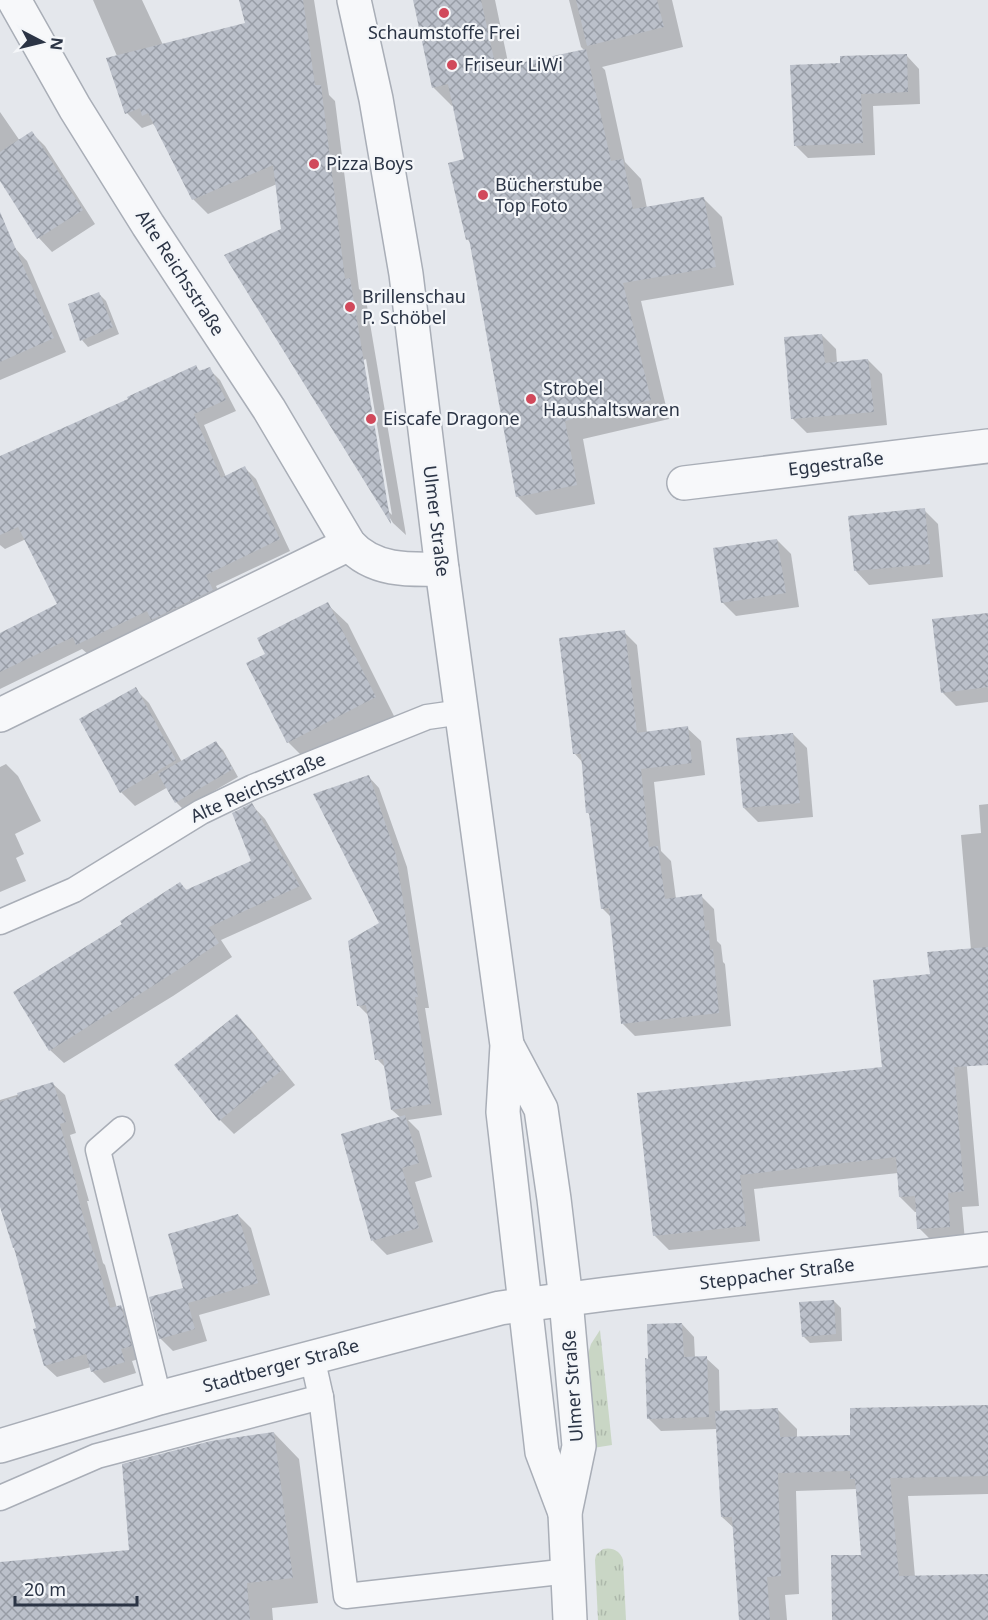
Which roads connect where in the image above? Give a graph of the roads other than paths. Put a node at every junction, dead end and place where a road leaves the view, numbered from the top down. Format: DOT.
graph roads {
  1 [pos="14,0"];
  2 [pos="354,0"];
  3 [pos="988,446"];
  4 [pos="684,483"];
  5 [pos="349,544"];
  6 [pos="442,569"];
  7 [pos="462,712"];
  8 [pos="0,716"];
  9 [pos="0,922"];
  10 [pos="507,1045"];
  11 [pos="122,1129"];
  12 [pos="988,1249"];
  13 [pos="566,1300"];
  14 [pos="525,1305"];
  15 [pos="312,1358"];
  16 [pos="321,1397"];
  17 [pos="159,1398"];
  18 [pos="0,1446"];
  19 [pos="0,1498"];
  20 [pos="565,1513"];
  21 [pos="569,1571"];
  22 [pos="570,1620"];
  1 -- 5 [label="street, Alte Reichsstraße"];
  2 -- 6 [label="street, Ulmer Straße"];
  3 -- 4 [label="street, Eggestraße"];
  5 -- 6 [label="street, Alte Reichsstraße"];
  5 -- 8 [label="street"];
  6 -- 7 [label="street, Ulmer Straße"];
  7 -- 9 [label="lane, Alte Reichsstraße"];
  7 -- 10 [label="street, Ulmer Straße"];
  10 -- 13 [label="street, Ulmer Straße"];
  10 -- 14 [label="street, Ulmer Straße"];
  11 -- 17 [label="lane"];
  12 -- 13 [label="street, Steppacher Straße"];
  13 -- 14 [label="street, Stadtberger Straße"];
  13 -- 20 [label="street, Ulmer Straße"];
  14 -- 15 [label="street, Stadtberger Straße"];
  14 -- 20 [label="street, Ulmer Straße"];
  15 -- 16 [label="lane"];
  15 -- 17 [label="street, Stadtberger Straße"];
  16 -- 19 [label="lane"];
  16 -- 21 [label="lane"];
  17 -- 18 [label="street, Stadtberger Straße"];
  20 -- 21 [label="street"];
  21 -- 22 [label="street"];
}
